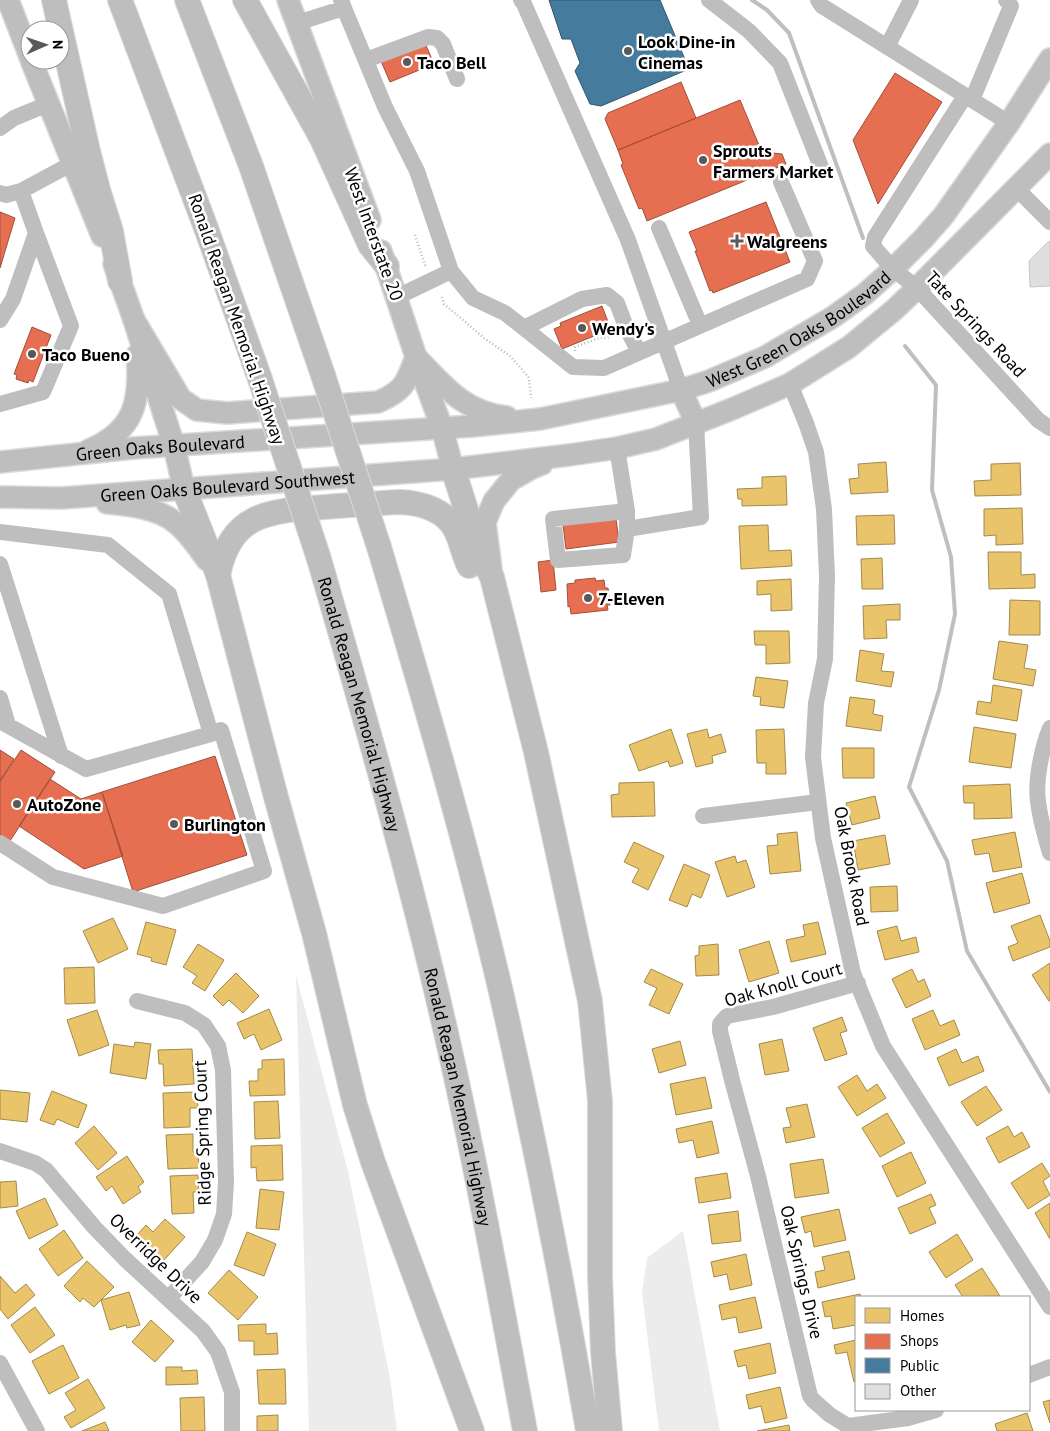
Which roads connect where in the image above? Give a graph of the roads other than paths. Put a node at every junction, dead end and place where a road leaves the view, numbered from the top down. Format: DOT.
graph roads {
  1 [pos="8,0"];
  2 [pos="54,0"];
  3 [pos="120,0"];
  4 [pos="187,0"];
  5 [pos="244,0"];
  6 [pos="288,0"];
  7 [pos="522,0"];
  8 [pos="709,0"];
  9 [pos="911,0"];
  10 [pos="1006,0"];
  11 [pos="820,3"];
  12 [pos="343,4"];
  13 [pos="296,23"];
  14 [pos="20,31"];
  15 [pos="887,47"];
  16 [pos="1050,59"];
  17 [pos="366,60"];
  18 [pos="35,70"];
  19 [pos="458,79"];
  20 [pos="968,98"];
  21 [pos="48,104"];
  22 [pos="1009,123"];
  23 [pos="0,128"];
  24 [pos="1050,154"];
  25 [pos="73,163"];
  26 [pos="821,167"];
  27 [pos="781,182"];
  28 [pos="1016,188"];
  29 [pos="22,191"];
  30 [pos="0,193"];
  31 [pos="1050,222"];
  32 [pos="659,228"];
  33 [pos="36,233"];
  34 [pos="387,266"];
  35 [pos="893,269"];
  36 [pos="451,271"];
  37 [pos="120,281"];
  38 [pos="918,288"];
  39 [pos="397,297"];
  40 [pos="0,320"];
  41 [pos="134,320"];
  42 [pos="700,326"];
  43 [pos="524,328"];
  44 [pos="665,340"];
  45 [pos="639,352"];
  46 [pos="416,357"];
  47 [pos="790,384"];
  48 [pos="681,390"];
  49 [pos="0,404"];
  50 [pos="540,419"];
  51 [pos="696,423"];
  52 [pos="442,428"];
  53 [pos="1050,429"];
  54 [pos="174,446"];
  55 [pos="617,448"];
  56 [pos="569,455"];
  57 [pos="62,456"];
  58 [pos="33,459"];
  59 [pos="0,462"];
  60 [pos="454,469"];
  61 [pos="0,472"];
  62 [pos="184,489"];
  63 [pos="0,497"];
  64 [pos="62,498"];
  65 [pos="627,511"];
  66 [pos="627,529"];
  67 [pos="0,532"];
  68 [pos="0,564"];
  69 [pos="218,575"];
  70 [pos="492,577"];
  71 [pos="0,698"];
  72 [pos="4,723"];
  73 [pos="1050,728"];
  74 [pos="211,734"];
  75 [pos="536,752"];
  76 [pos="62,756"];
  77 [pos="1045,773"];
  78 [pos="818,802"];
  79 [pos="703,816"];
  80 [pos="0,843"];
  81 [pos="1050,854"];
  82 [pos="858,983"];
  83 [pos="137,1001"];
  84 [pos="720,1024"];
  85 [pos="0,1151"];
  86 [pos="169,1298"];
  87 [pos="1050,1307"];
  88 [pos="0,1363"];
  89 [pos="1050,1366"];
  90 [pos="1030,1375"];
  91 [pos="932,1411"];
  92 [pos="844,1428"];
  93 [pos="37,1431"];
  94 [pos="232,1431"];
  95 [pos="472,1431"];
  96 [pos="525,1431"];
  97 [pos="588,1431"];
  98 [pos="610,1431"];
  1 -- 14 [label="main road"];
  2 -- 37 [label="highway"];
  3 -- 96 [label="highway, Ronald Reagan Memorial Highway, bridge"];
  4 -- 97 [label="highway, bridge"];
  5 -- 34 [label="highway"];
  6 -- 13 [label="main road, West Interstate 20"];
  7 -- 44 [label="street"];
  8 -- 26 [label="street"];
  9 -- 15 [label="street"];
  10 -- 20 [label="street, Tate Springs Road"];
  11 -- 15 [label="street"];
  12 -- 13 [label="street"];
  12 -- 17 [label="street"];
  13 -- 34 [label="main road, West Interstate 20"];
  15 -- 20 [label="street"];
  16 -- 22 [label="main road, West Green Oaks Boulevard"];
  17 -- 19 [label="street"];
  17 -- 36 [label="street"];
  18 -- 21 [label="main road"];
  20 -- 22 [label="street"];
  20 -- 35 [label="street, Tate Springs Road"];
  21 -- 23 [label="street"];
  21 -- 25 [label="main road"];
  22 -- 35 [label="main road, West Green Oaks Boulevard"];
  24 -- 28 [label="main road, West Green Oaks Boulevard"];
  25 -- 29 [label="street"];
  25 -- 37 [label="main road"];
  27 -- 42 [label="street"];
  28 -- 31 [label="street"];
  28 -- 38 [label="main road, West Green Oaks Boulevard"];
  29 -- 30 [label="street"];
  29 -- 33 [label="street"];
  32 -- 42 [label="street"];
  33 -- 40 [label="street"];
  33 -- 49 [label="street"];
  34 -- 39 [label="main road, West Interstate 20"];
  35 -- 38 [label="street, Tate Springs Road"];
  35 -- 48 [label="main road, West Green Oaks Boulevard"];
  36 -- 39 [label="street"];
  36 -- 43 [label="street"];
  37 -- 41 [label="main road"];
  38 -- 47 [label="main road, West Green Oaks Boulevard"];
  38 -- 53 [label="street, Tate Springs Road"];
  39 -- 46 [label="main road, West Interstate 20"];
  41 -- 46 [label="main road"];
  41 -- 54 [label="main road"];
  41 -- 57 [label="main road"];
  42 -- 44 [label="street"];
  43 -- 45 [label="street"];
  43 -- 45 [label="street"];
  44 -- 45 [label="street"];
  44 -- 48 [label="street"];
  46 -- 50 [label="main road"];
  46 -- 52 [label="main road, West Interstate 20"];
  47 -- 51 [label="main road, West Green Oaks Boulevard"];
  47 -- 78 [label="street, Oak Brook Road"];
  48 -- 50 [label="main road, West Green Oaks Boulevard"];
  48 -- 51 [label="main road"];
  50 -- 52 [label="main road, West Green Oaks Boulevard"];
  51 -- 55 [label="main road, West Green Oaks Boulevard"];
  51 -- 66 [label="street"];
  52 -- 54 [label="main road, Green Oaks Boulevard"];
  52 -- 60 [label="main road, West Interstate 20"];
  54 -- 57 [label="main road, Green Oaks Boulevard"];
  54 -- 62 [label="main road"];
  55 -- 56 [label="main road, West Green Oaks Boulevard"];
  55 -- 65 [label="street"];
  56 -- 60 [label="main road, West Green Oaks Boulevard"];
  56 -- 70 [label="main road"];
  57 -- 58 [label="main road, Green Oaks Boulevard"];
  58 -- 59 [label="main road, Green Oaks Boulevard"];
  58 -- 61 [label="main road"];
  60 -- 62 [label="main road, Green Oaks Boulevard Southwest"];
  60 -- 70 [label="highway"];
  62 -- 64 [label="main road, Green Oaks Boulevard Southwest"];
  62 -- 69 [label="highway"];
  63 -- 64 [label="main road, Green Oaks Boulevard Southwest"];
  64 -- 69 [label="main road"];
  65 -- 66 [label="street"];
  65 -- 66 [label="street"];
  67 -- 74 [label="street"];
  68 -- 76 [label="street"];
  69 -- 75 [label="highway"];
  69 -- 95 [label="highway"];
  70 -- 75 [label="highway"];
  71 -- 72 [label="street"];
  72 -- 76 [label="street"];
  73 -- 77 [label="street"];
  74 -- 76 [label="street"];
  74 -- 80 [label="street"];
  75 -- 98 [label="highway"];
  77 -- 81 [label="street"];
  78 -- 79 [label="street"];
  78 -- 82 [label="street, Oak Brook Road"];
  82 -- 84 [label="street, Oak Knoll Court"];
  82 -- 87 [label="street, Oak Brook Road"];
  83 -- 86 [label="street, Ridge Spring Court"];
  84 -- 92 [label="street, Oak Springs Drive"];
  85 -- 86 [label="street, Overridge Drive"];
  86 -- 94 [label="street, Overridge Drive"];
  88 -- 93 [label="street"];
  89 -- 90 [label="street"];
  91 -- 92 [label="street, Oak Springs Drive"];
}
